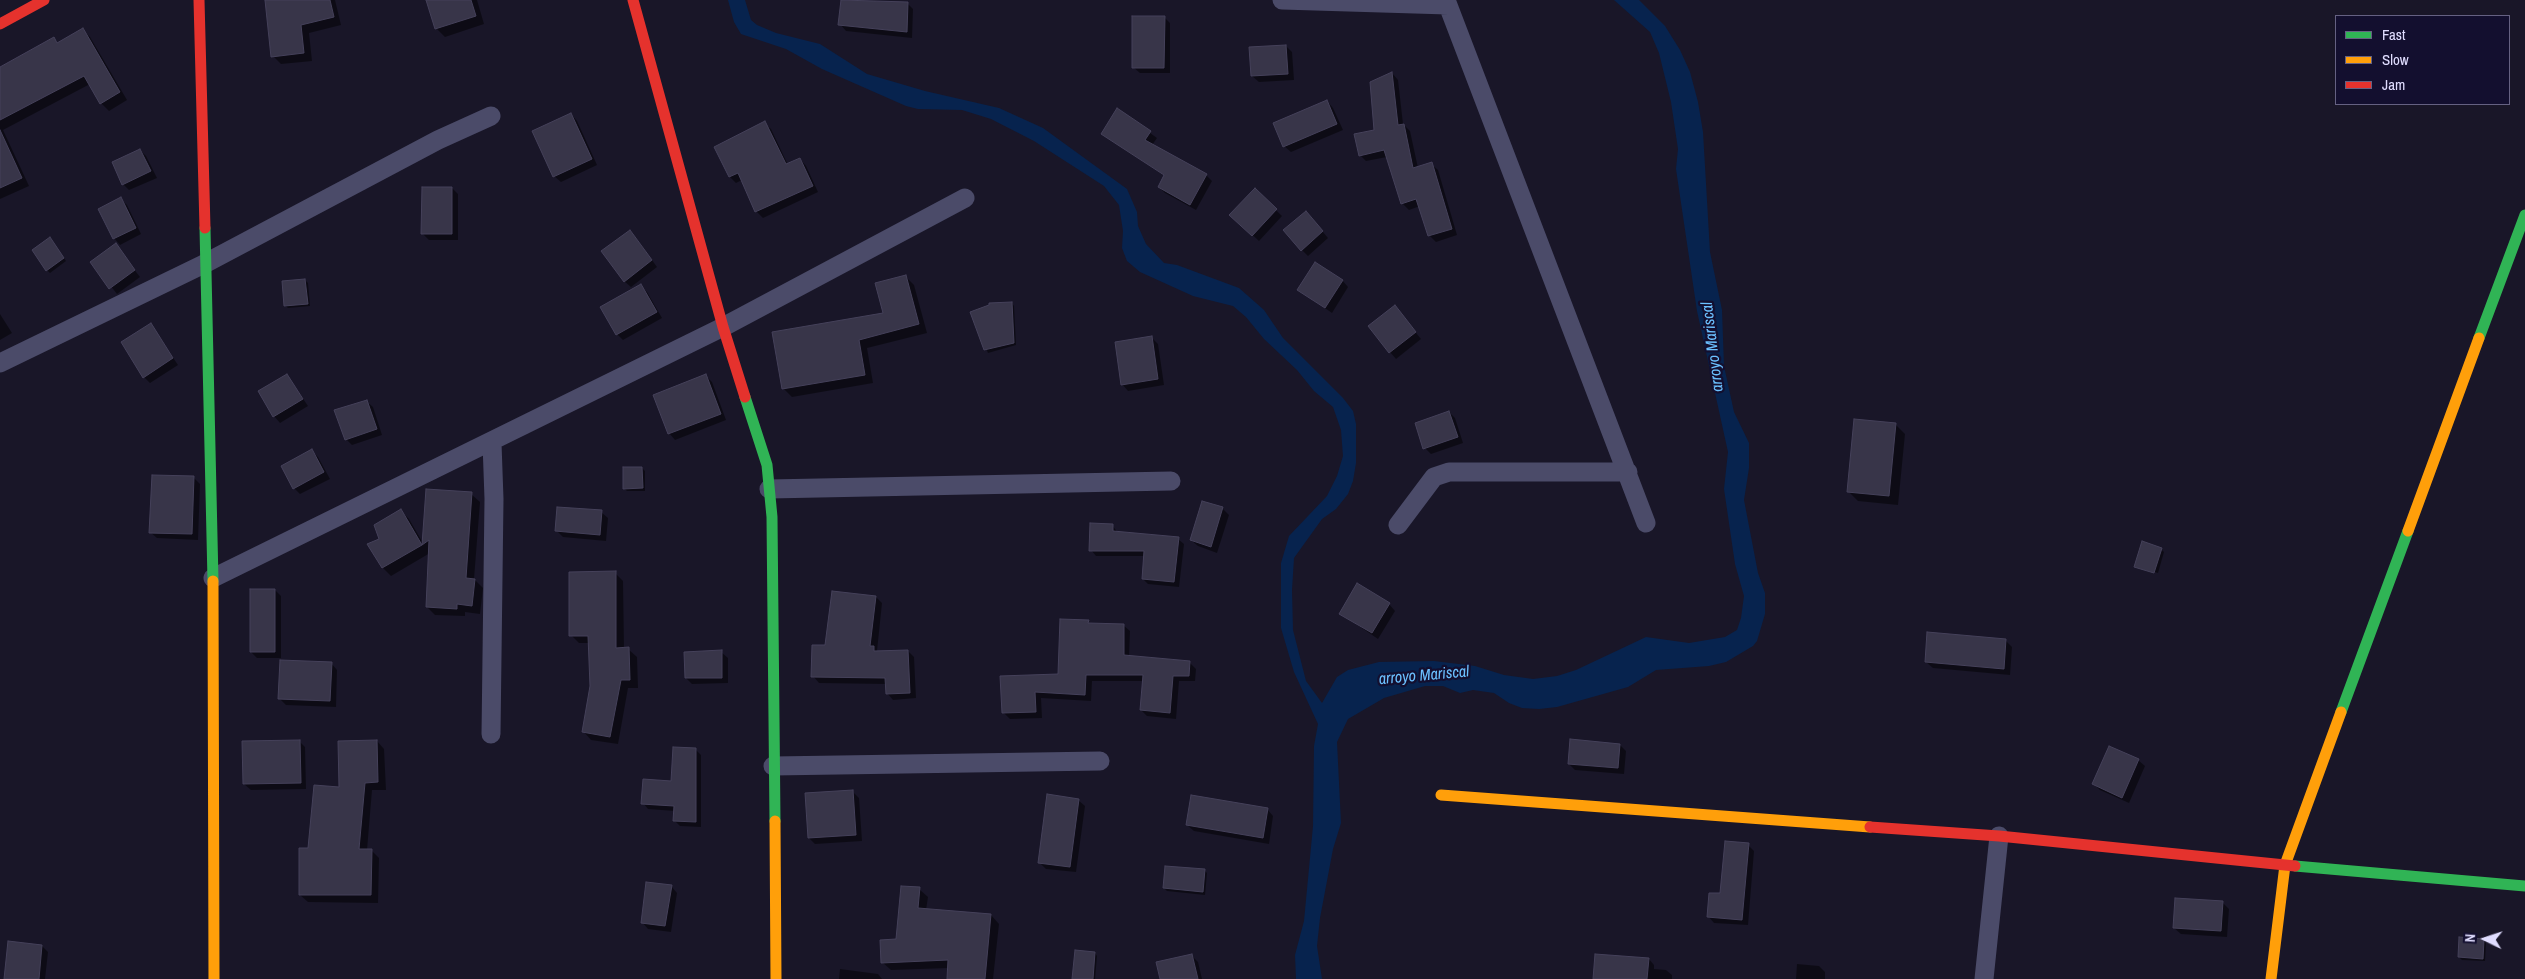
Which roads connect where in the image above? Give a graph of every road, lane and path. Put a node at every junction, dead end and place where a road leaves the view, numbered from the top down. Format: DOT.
graph roads {
  1 [pos="44,0"];
  2 [pos="199,0"];
  3 [pos="633,0"];
  4 [pos="1282,0"];
  5 [pos="1447,3"];
  6 [pos="0,24"];
  7 [pos="491,116"];
  8 [pos="965,198"];
  9 [pos="2525,215"];
  10 [pos="204,264"];
  11 [pos="723,327"];
  12 [pos="0,363"];
  13 [pos="492,443"];
  14 [pos="1628,472"];
  15 [pos="1171,480"];
  16 [pos="769,489"];
  17 [pos="1646,523"];
  18 [pos="1398,525"];
  19 [pos="213,578"];
  20 [pos="492,734"];
  21 [pos="1100,761"];
  22 [pos="773,766"];
  23 [pos="1441,794"];
  24 [pos="1999,836"];
  25 [pos="2285,865"];
  26 [pos="2525,886"];
  27 [pos="214,979"];
  28 [pos="776,979"];
  29 [pos="1984,979"];
  30 [pos="2271,979"];
  1 -- 6 [label="street"];
  2 -- 10 [label="street"];
  3 -- 11 [label="street"];
  4 -- 5 [label="street"];
  5 -- 14 [label="street"];
  7 -- 10 [label="street"];
  8 -- 11 [label="street"];
  9 -- 25 [label="street"];
  10 -- 12 [label="street"];
  10 -- 19 [label="street"];
  11 -- 13 [label="street"];
  11 -- 16 [label="street"];
  13 -- 19 [label="street"];
  13 -- 20 [label="street"];
  14 -- 17 [label="street"];
  14 -- 18 [label="street"];
  15 -- 16 [label="street"];
  16 -- 22 [label="street"];
  19 -- 27 [label="street"];
  21 -- 22 [label="street"];
  22 -- 28 [label="street"];
  23 -- 24 [label="street"];
  24 -- 25 [label="street"];
  24 -- 29 [label="street"];
  25 -- 26 [label="street"];
  25 -- 30 [label="street"];
}
